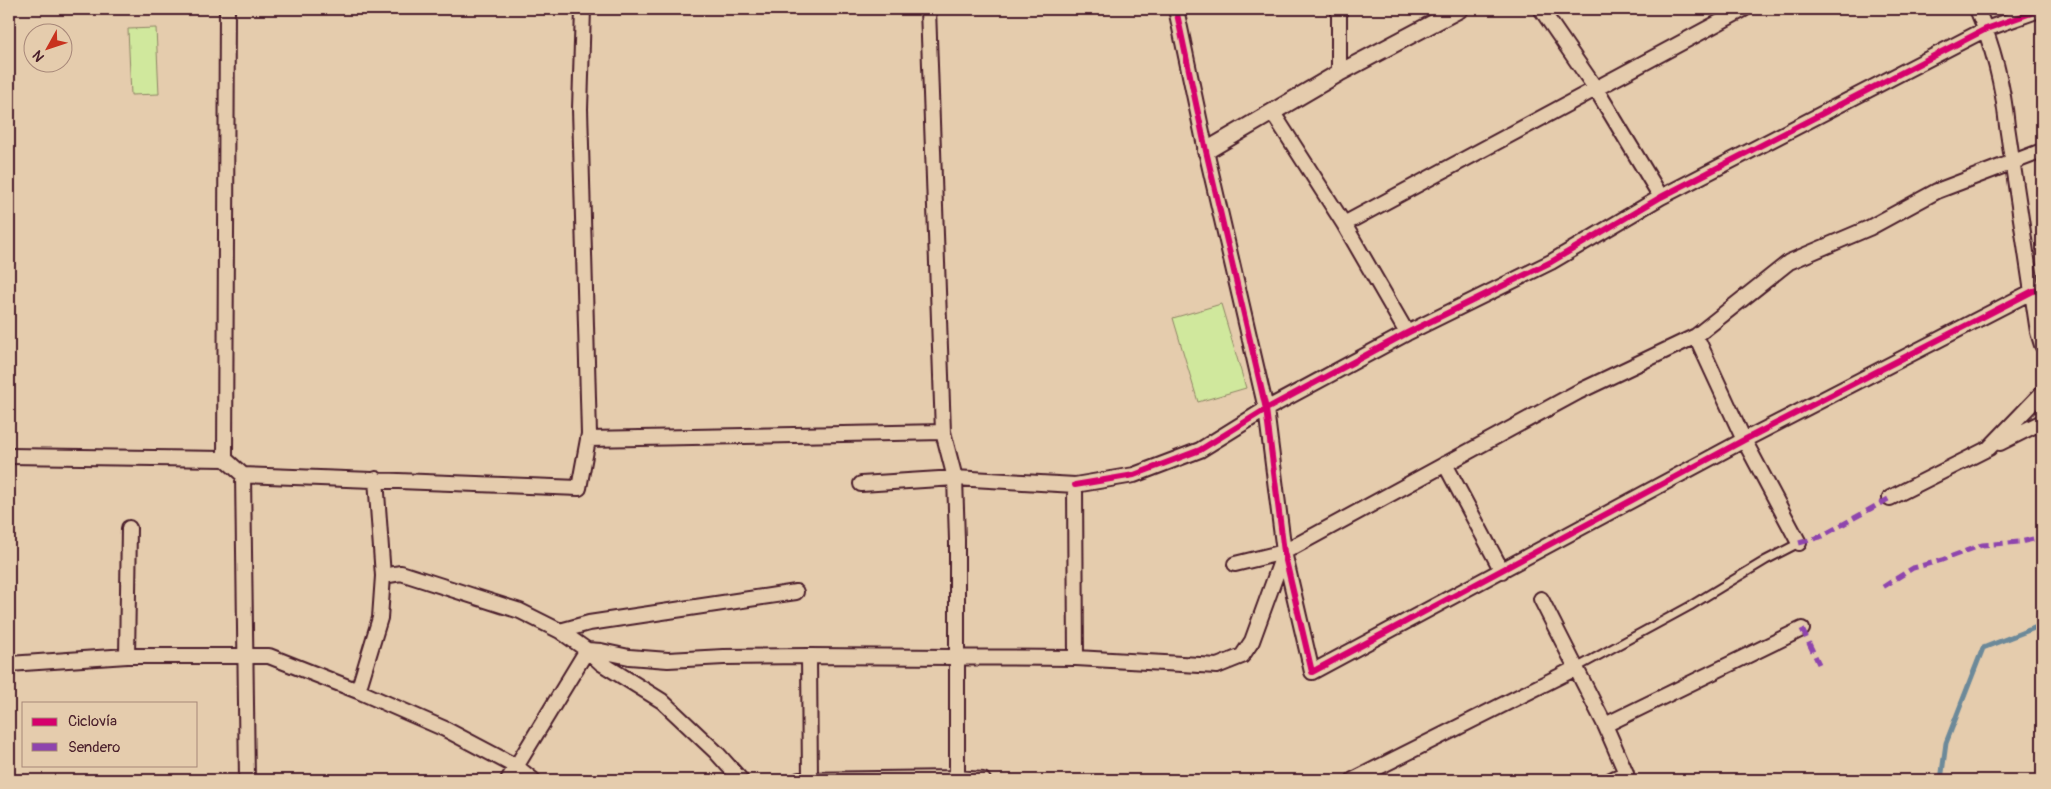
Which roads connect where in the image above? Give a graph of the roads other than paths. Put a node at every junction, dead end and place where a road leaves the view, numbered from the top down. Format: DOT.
graph roads {
  1 [pos="227,9"];
  2 [pos="583,9"];
  3 [pos="928,9"];
  4 [pos="1176,9"];
  5 [pos="1339,9"];
  6 [pos="1460,9"];
  7 [pos="1541,9"];
  8 [pos="1744,9"];
  9 [pos="1977,9"];
  10 [pos="2042,9"];
  11 [pos="1986,29"];
  12 [pos="1339,73"];
  13 [pos="1596,89"];
  14 [pos="1273,113"];
  15 [pos="1206,151"];
  16 [pos="2042,152"];
  17 [pos="2013,162"];
  18 [pos="1661,197"];
  19 [pos="1344,224"];
  20 [pos="2037,290"];
  21 [pos="1407,333"];
  22 [pos="1696,336"];
  23 [pos="2042,345"];
  24 [pos="2042,393"];
  25 [pos="1266,409"];
  26 [pos="2042,422"];
  27 [pos="943,432"];
  28 [pos="588,438"];
  29 [pos="1744,440"];
  30 [pos="1989,448"];
  31 [pos="9,456"];
  32 [pos="225,459"];
  33 [pos="1445,464"];
  34 [pos="243,476"];
  35 [pos="955,478"];
  36 [pos="376,479"];
  37 [pos="861,484"];
  38 [pos="1075,485"];
  39 [pos="1890,498"];
  40 [pos="129,528"];
  41 [pos="1799,543"];
  42 [pos="1284,552"];
  43 [pos="1235,564"];
  44 [pos="1502,571"];
  45 [pos="383,576"];
  46 [pos="796,592"];
  47 [pos="1541,598"];
  48 [pos="1802,629"];
  49 [pos="560,631"];
  50 [pos="587,650"];
  51 [pos="127,656"];
  52 [pos="247,656"];
  53 [pos="809,656"];
  54 [pos="958,658"];
  55 [pos="1076,658"];
  56 [pos="9,664"];
  57 [pos="1576,668"];
  58 [pos="358,691"];
  59 [pos="1605,725"];
  60 [pos="517,767"];
  61 [pos="957,779"];
  62 [pos="247,780"];
  63 [pos="508,780"];
  64 [pos="533,780"];
  65 [pos="741,780"];
  66 [pos="799,780"];
  67 [pos="810,780"];
  68 [pos="982,780"];
  69 [pos="1353,780"];
  70 [pos="1611,780"];
  1 -- 32 [label="street"];
  2 -- 28 [label="street"];
  3 -- 27 [label="street"];
  4 -- 15 [label="street"];
  5 -- 12 [label="street"];
  6 -- 12 [label="street"];
  7 -- 13 [label="street"];
  8 -- 13 [label="street"];
  9 -- 11 [label="street"];
  10 -- 11 [label="street"];
  11 -- 17 [label="street"];
  11 -- 18 [label="street"];
  12 -- 14 [label="street"];
  13 -- 18 [label="street"];
  13 -- 19 [label="street"];
  14 -- 15 [label="street"];
  14 -- 19 [label="street"];
  15 -- 25 [label="street"];
  16 -- 17 [label="street"];
  17 -- 20 [label="street"];
  17 -- 22 [label="street"];
  18 -- 21 [label="street"];
  19 -- 21 [label="street"];
  20 -- 23 [label="street"];
  20 -- 29 [label="street"];
  21 -- 25 [label="street"];
  22 -- 29 [label="street"];
  22 -- 33 [label="street"];
  24 -- 30 [label="street"];
  25 -- 38 [label="street"];
  25 -- 42 [label="street"];
  26 -- 30 [label="street"];
  27 -- 28 [label="street"];
  27 -- 35 [label="street"];
  28 -- 36 [label="street"];
  29 -- 41 [label="street"];
  29 -- 44 [label="street"];
  30 -- 39 [label="street"];
  31 -- 32 [label="street"];
  32 -- 34 [label="street"];
  33 -- 42 [label="street"];
  33 -- 44 [label="street"];
  34 -- 36 [label="street"];
  34 -- 52 [label="street"];
  35 -- 37 [label="street"];
  35 -- 38 [label="street"];
  35 -- 54 [label="street"];
  36 -- 45 [label="street"];
  38 -- 55 [label="street"];
  40 -- 51 [label="street"];
  41 -- 57 [label="lane"];
  42 -- 43 [label="street"];
  42 -- 44 [label="street"];
  42 -- 55 [label="street"];
  45 -- 49 [label="street"];
  45 -- 58 [label="street"];
  46 -- 49 [label="street"];
  47 -- 57 [label="street"];
  48 -- 59 [label="street"];
  49 -- 50 [label="street"];
  50 -- 53 [label="street"];
  50 -- 60 [label="street"];
  50 -- 65 [label="street"];
  51 -- 52 [label="street"];
  51 -- 56 [label="street"];
  52 -- 58 [label="street"];
  52 -- 62 [label="street"];
  53 -- 54 [label="street"];
  53 -- 67 [label="street"];
  54 -- 55 [label="street"];
  54 -- 61 [label="street"];
  57 -- 59 [label="street"];
  57 -- 69 [label="street"];
  58 -- 60 [label="street"];
  59 -- 70 [label="street"];
  60 -- 63 [label="street"];
  60 -- 64 [label="street"];
  61 -- 67 [label="street"];
  61 -- 68 [label="street"];
  66 -- 67 [label="street"];
}
